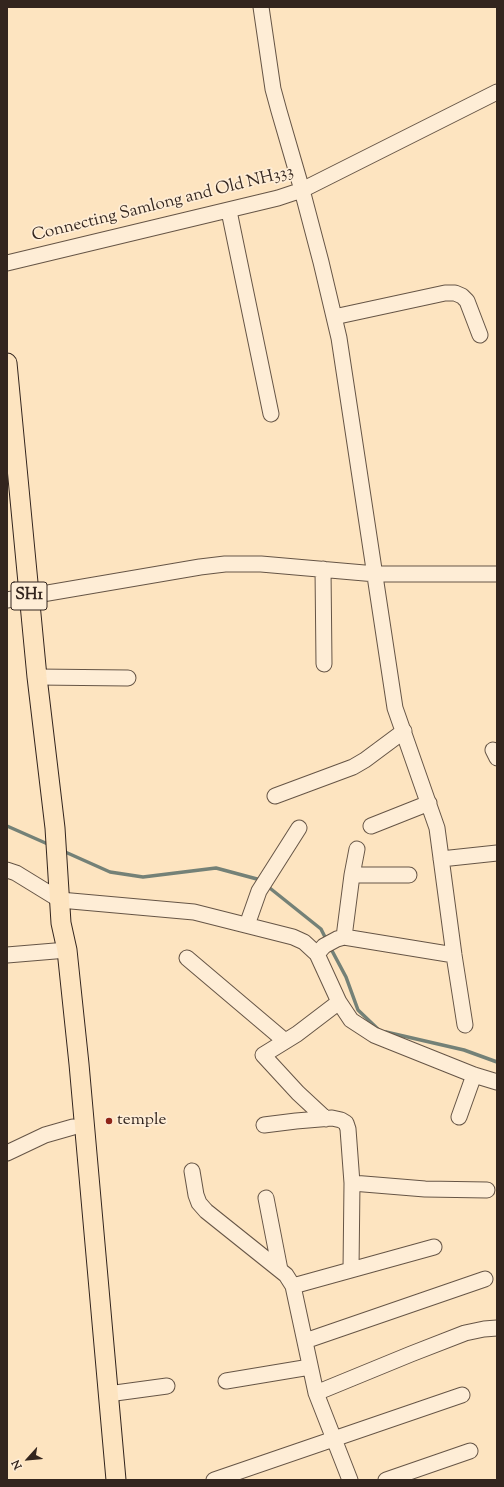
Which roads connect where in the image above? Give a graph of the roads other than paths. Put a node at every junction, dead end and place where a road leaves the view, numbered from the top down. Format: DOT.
graph roads {
  1 [pos="261,7"];
  2 [pos="497,92"];
  3 [pos="302,190"];
  4 [pos="229,211"];
  5 [pos="7,263"];
  6 [pos="334,317"];
  7 [pos="480,335"];
  8 [pos="7,371"];
  9 [pos="271,414"];
  10 [pos="323,569"];
  11 [pos="376,574"];
  12 [pos="497,574"];
  13 [pos="30,596"];
  14 [pos="7,600"];
  15 [pos="324,664"];
  16 [pos="37,678"];
  17 [pos="128,678"];
  18 [pos="404,731"];
  19 [pos="275,796"];
  20 [pos="429,803"];
  21 [pos="371,826"];
  22 [pos="299,828"];
  23 [pos="357,849"];
  24 [pos="497,853"];
  25 [pos="441,859"];
  26 [pos="7,870"];
  27 [pos="352,875"];
  28 [pos="409,875"];
  29 [pos="60,900"];
  30 [pos="247,925"];
  31 [pos="331,944"];
  32 [pos="62,950"];
  33 [pos="7,955"];
  34 [pos="454,955"];
  35 [pos="187,958"];
  36 [pos="339,1002"];
  37 [pos="466,1025"];
  38 [pos="285,1041"];
  39 [pos="474,1075"];
  40 [pos="497,1082"];
  41 [pos="459,1117"];
  42 [pos="326,1119"];
  43 [pos="264,1124"];
  44 [pos="73,1127"];
  45 [pos="7,1153"];
  46 [pos="192,1171"];
  47 [pos="352,1183"];
  48 [pos="487,1190"];
  49 [pos="266,1198"];
  50 [pos="434,1247"];
  51 [pos="280,1270"];
  52 [pos="351,1270"];
  53 [pos="485,1279"];
  54 [pos="293,1286"];
  55 [pos="497,1328"];
  56 [pos="305,1341"];
  57 [pos="310,1367"];
  58 [pos="226,1381"];
  59 [pos="167,1386"];
  60 [pos="316,1393"];
  61 [pos="108,1394"];
  62 [pos="462,1395"];
  63 [pos="334,1439"];
  64 [pos="470,1451"];
  65 [pos="104,1480"];
  66 [pos="116,1480"];
  67 [pos="214,1480"];
  68 [pos="350,1480"];
  69 [pos="386,1480"];
  1 -- 3 [label="street"];
  2 -- 3 [label="street, Connecting Samlong and Old NH333"];
  3 -- 4 [label="street, Connecting Samlong and Old NH333"];
  3 -- 6 [label="street"];
  4 -- 5 [label="street, Connecting Samlong and Old NH333"];
  4 -- 9 [label="street"];
  6 -- 7 [label="street"];
  6 -- 11 [label="street"];
  8 -- 13 [label="main road, SH1"];
  10 -- 11 [label="street"];
  10 -- 13 [label="street"];
  10 -- 15 [label="street"];
  11 -- 12 [label="street"];
  11 -- 18 [label="street"];
  13 -- 14 [label="street"];
  13 -- 16 [label="main road, SH1"];
  16 -- 17 [label="street"];
  16 -- 29 [label="main road, SH1"];
  18 -- 19 [label="street"];
  18 -- 20 [label="street"];
  20 -- 21 [label="street"];
  20 -- 25 [label="street"];
  22 -- 30 [label="street"];
  23 -- 27 [label="street"];
  24 -- 25 [label="street"];
  25 -- 34 [label="street"];
  26 -- 29 [label="street"];
  27 -- 28 [label="street"];
  27 -- 31 [label="street"];
  29 -- 30 [label="street"];
  29 -- 32 [label="main road"];
  30 -- 31 [label="street"];
  31 -- 34 [label="street"];
  31 -- 36 [label="street"];
  32 -- 33 [label="street"];
  32 -- 44 [label="main road"];
  32 -- 61 [label="main road"];
  34 -- 37 [label="street"];
  35 -- 38 [label="street"];
  36 -- 38 [label="street"];
  36 -- 39 [label="street"];
  38 -- 42 [label="street"];
  39 -- 40 [label="street"];
  39 -- 41 [label="street"];
  42 -- 43 [label="street"];
  42 -- 47 [label="street"];
  44 -- 45 [label="street"];
  44 -- 65 [label="main road"];
  46 -- 51 [label="street"];
  47 -- 48 [label="street"];
  47 -- 52 [label="street"];
  49 -- 51 [label="street"];
  50 -- 52 [label="street"];
  51 -- 54 [label="street"];
  52 -- 54 [label="street"];
  53 -- 56 [label="street"];
  54 -- 56 [label="street"];
  55 -- 60 [label="street"];
  56 -- 57 [label="street"];
  57 -- 58 [label="street"];
  57 -- 60 [label="street"];
  59 -- 61 [label="street"];
  60 -- 63 [label="street"];
  61 -- 66 [label="main road"];
  62 -- 63 [label="street"];
  63 -- 67 [label="street"];
  63 -- 68 [label="street"];
  64 -- 69 [label="street"];
}
